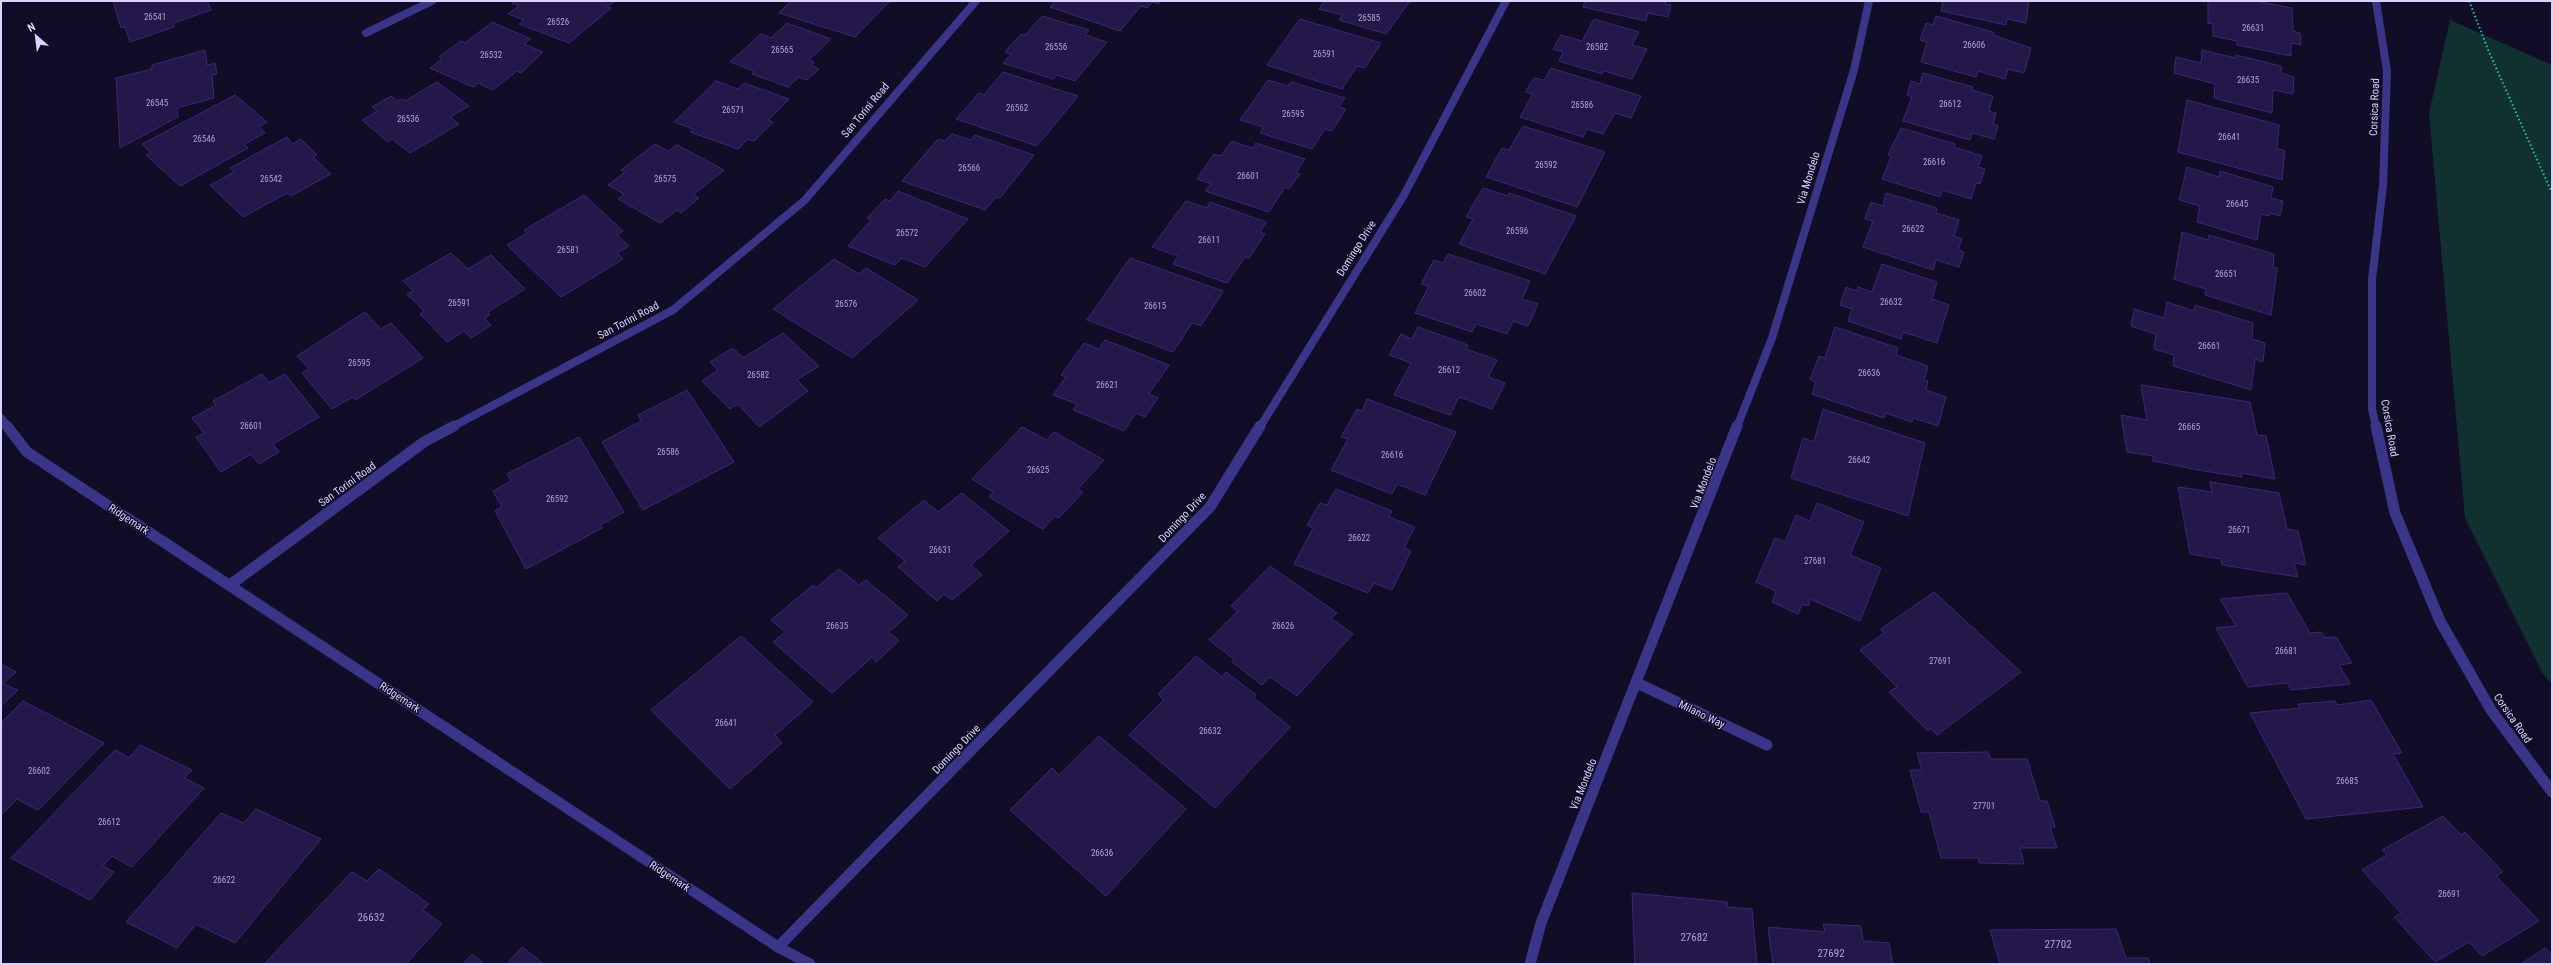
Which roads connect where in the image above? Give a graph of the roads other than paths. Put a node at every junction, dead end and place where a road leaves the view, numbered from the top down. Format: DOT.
graph roads {
  1 [pos="432,1"];
  2 [pos="976,1"];
  3 [pos="1506,1"];
  4 [pos="1869,1"];
  5 [pos="2376,1"];
  6 [pos="366,33"];
  7 [pos="1,418"];
  8 [pos="230,585"];
  9 [pos="1637,683"];
  10 [pos="1767,745"];
  11 [pos="2552,792"];
  12 [pos="778,947"];
  13 [pos="810,964"];
  14 [pos="1530,964"];
  1 -- 6 [label="street"];
  2 -- 8 [label="street, San Torini Road"];
  3 -- 12 [label="street, Domingo Drive"];
  4 -- 9 [label="street, Via Mondelo"];
  5 -- 11 [label="street, Corsica Road"];
  7 -- 8 [label="street, Ridgemark"];
  8 -- 12 [label="street, Ridgemark"];
  9 -- 10 [label="street, Milano Way"];
  9 -- 14 [label="street, Via Mondelo"];
  12 -- 13 [label="street, Ridgemark"];
}
